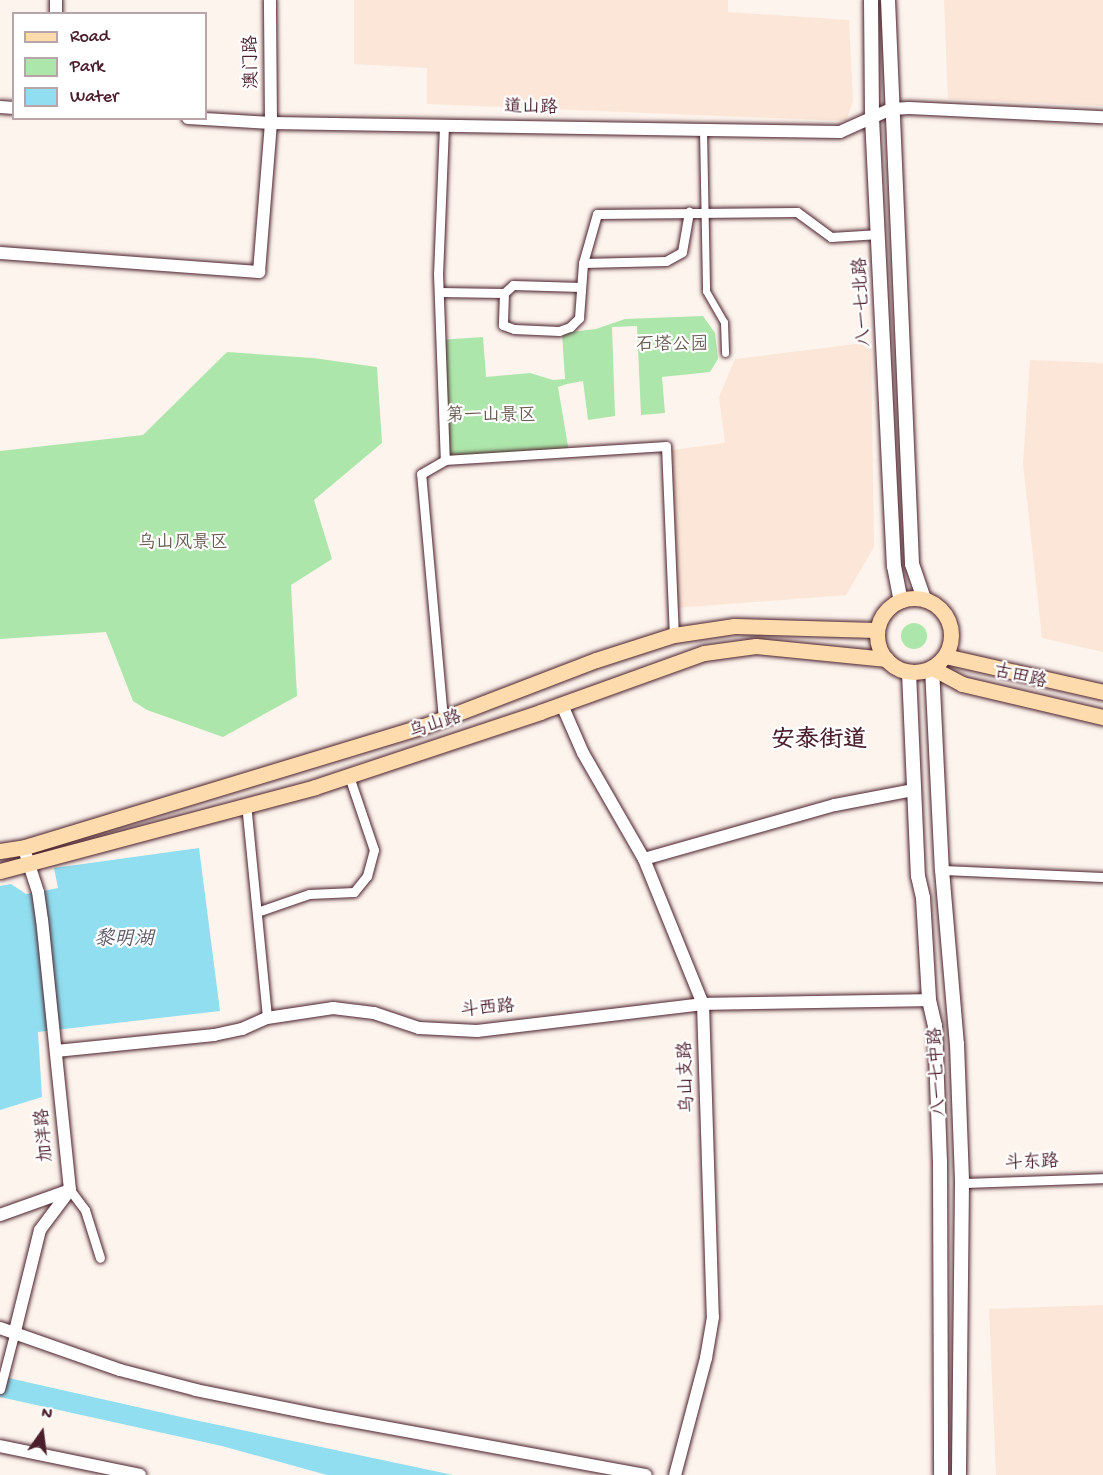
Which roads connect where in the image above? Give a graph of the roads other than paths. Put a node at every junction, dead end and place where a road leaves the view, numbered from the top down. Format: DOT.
graph roads {
  1 [pos="270,0"];
  2 [pos="870,0"];
  3 [pos="888,0"];
  4 [pos="891,109"];
  5 [pos="1103,117"];
  6 [pos="872,118"];
  7 [pos="207,119"];
  8 [pos="271,123"];
  9 [pos="444,126"];
  10 [pos="703,130"];
  11 [pos="689,212"];
  12 [pos="702,212"];
  13 [pos="879,234"];
  14 [pos="0,253"];
  15 [pos="583,263"];
  16 [pos="581,287"];
  17 [pos="439,292"];
  18 [pos="504,293"];
  19 [pos="724,353"];
  20 [pos="446,460"];
  21 [pos="924,600"];
  22 [pos="901,601"];
  23 [pos="878,630"];
  24 [pos="674,635"];
  25 [pos="945,656"];
  26 [pos="886,659"];
  27 [pos="932,668"];
  28 [pos="909,672"];
  29 [pos="1103,692"];
  30 [pos="562,705"];
  31 [pos="1103,717"];
  32 [pos="443,719"];
  33 [pos="349,776"];
  34 [pos="913,790"];
  35 [pos="246,803"];
  36 [pos="25,847"];
  37 [pos="0,851"];
  38 [pos="644,859"];
  39 [pos="28,866"];
  40 [pos="942,870"];
  41 [pos="0,871"];
  42 [pos="1103,877"];
  43 [pos="257,912"];
  44 [pos="929,1000"];
  45 [pos="703,1004"];
  46 [pos="267,1018"];
  47 [pos="56,1051"];
  48 [pos="1103,1178"];
  49 [pos="962,1183"];
  50 [pos="70,1190"];
  51 [pos="0,1215"];
  52 [pos="100,1258"];
  53 [pos="0,1328"];
  54 [pos="15,1331"];
  55 [pos="0,1389"];
  56 [pos="0,1446"];
  57 [pos="140,1475"];
  58 [pos="646,1475"];
  59 [pos="675,1475"];
  60 [pos="941,1475"];
  61 [pos="959,1475"];
  1 -- 8 [label="street, 澳门路"];
  2 -- 6 [label="main road, 八一七北路"];
  3 -- 4 [label="main road"];
  4 -- 5 [label="street"];
  4 -- 6 [label="street, 道山路"];
  4 -- 21 [label="main road"];
  6 -- 10 [label="street, 道山路"];
  6 -- 13 [label="main road, 八一七北路"];
  7 -- 8 [label="street, 道山路"];
  8 -- 9 [label="street, 道山路"];
  8 -- 14 [label="street, 澳门路"];
  9 -- 10 [label="street, 道山路"];
  9 -- 17 [label="street"];
  10 -- 12 [label="street"];
  11 -- 12 [label="street"];
  11 -- 15 [label="street"];
  11 -- 15 [label="street"];
  12 -- 13 [label="street"];
  12 -- 19 [label="street"];
  13 -- 22 [label="main road, 八一七北路"];
  15 -- 16 [label="street"];
  16 -- 18 [label="street"];
  16 -- 18 [label="street"];
  17 -- 18 [label="street"];
  17 -- 20 [label="street"];
  20 -- 24 [label="street"];
  20 -- 32 [label="street"];
  21 -- 22 [label="main road"];
  21 -- 25 [label="main road"];
  22 -- 23 [label="main road"];
  23 -- 24 [label="main road, 乌山路"];
  23 -- 26 [label="main road"];
  24 -- 32 [label="main road, 乌山路"];
  25 -- 27 [label="main road"];
  25 -- 29 [label="main road, 古田路"];
  26 -- 28 [label="main road"];
  26 -- 30 [label="main road, 乌山路"];
  27 -- 28 [label="main road"];
  27 -- 31 [label="main road, 古田路"];
  27 -- 40 [label="main road, 八一七中路"];
  28 -- 34 [label="main road, 八一七中路"];
  30 -- 33 [label="main road, 乌山路"];
  30 -- 38 [label="street, 乌山支路"];
  32 -- 36 [label="main road, 乌山路"];
  33 -- 35 [label="main road, 乌山路"];
  33 -- 43 [label="street"];
  34 -- 38 [label="street"];
  34 -- 44 [label="main road, 八一七中路"];
  35 -- 39 [label="main road, 乌山路"];
  35 -- 43 [label="street"];
  36 -- 37 [label="main road, 乌山路"];
  36 -- 39 [label="street, 加洋路"];
  38 -- 45 [label="street, 乌山支路"];
  39 -- 41 [label="main road, 乌山路"];
  39 -- 47 [label="street, 加洋路"];
  40 -- 42 [label="street"];
  40 -- 49 [label="main road, 八一七中路"];
  43 -- 46 [label="street"];
  44 -- 45 [label="street, 斗西路"];
  44 -- 60 [label="main road, 八一七中路"];
  45 -- 46 [label="street, 斗西路"];
  45 -- 59 [label="street, 乌山支路"];
  46 -- 47 [label="street, 斗西路"];
  47 -- 50 [label="street, 加洋路"];
  48 -- 49 [label="street, 斗东路"];
  49 -- 61 [label="main road, 八一七中路"];
  50 -- 51 [label="street"];
  50 -- 52 [label="street"];
  50 -- 54 [label="street"];
  53 -- 54 [label="street"];
  54 -- 55 [label="street"];
  54 -- 58 [label="street"];
  56 -- 57 [label="street"];
}
